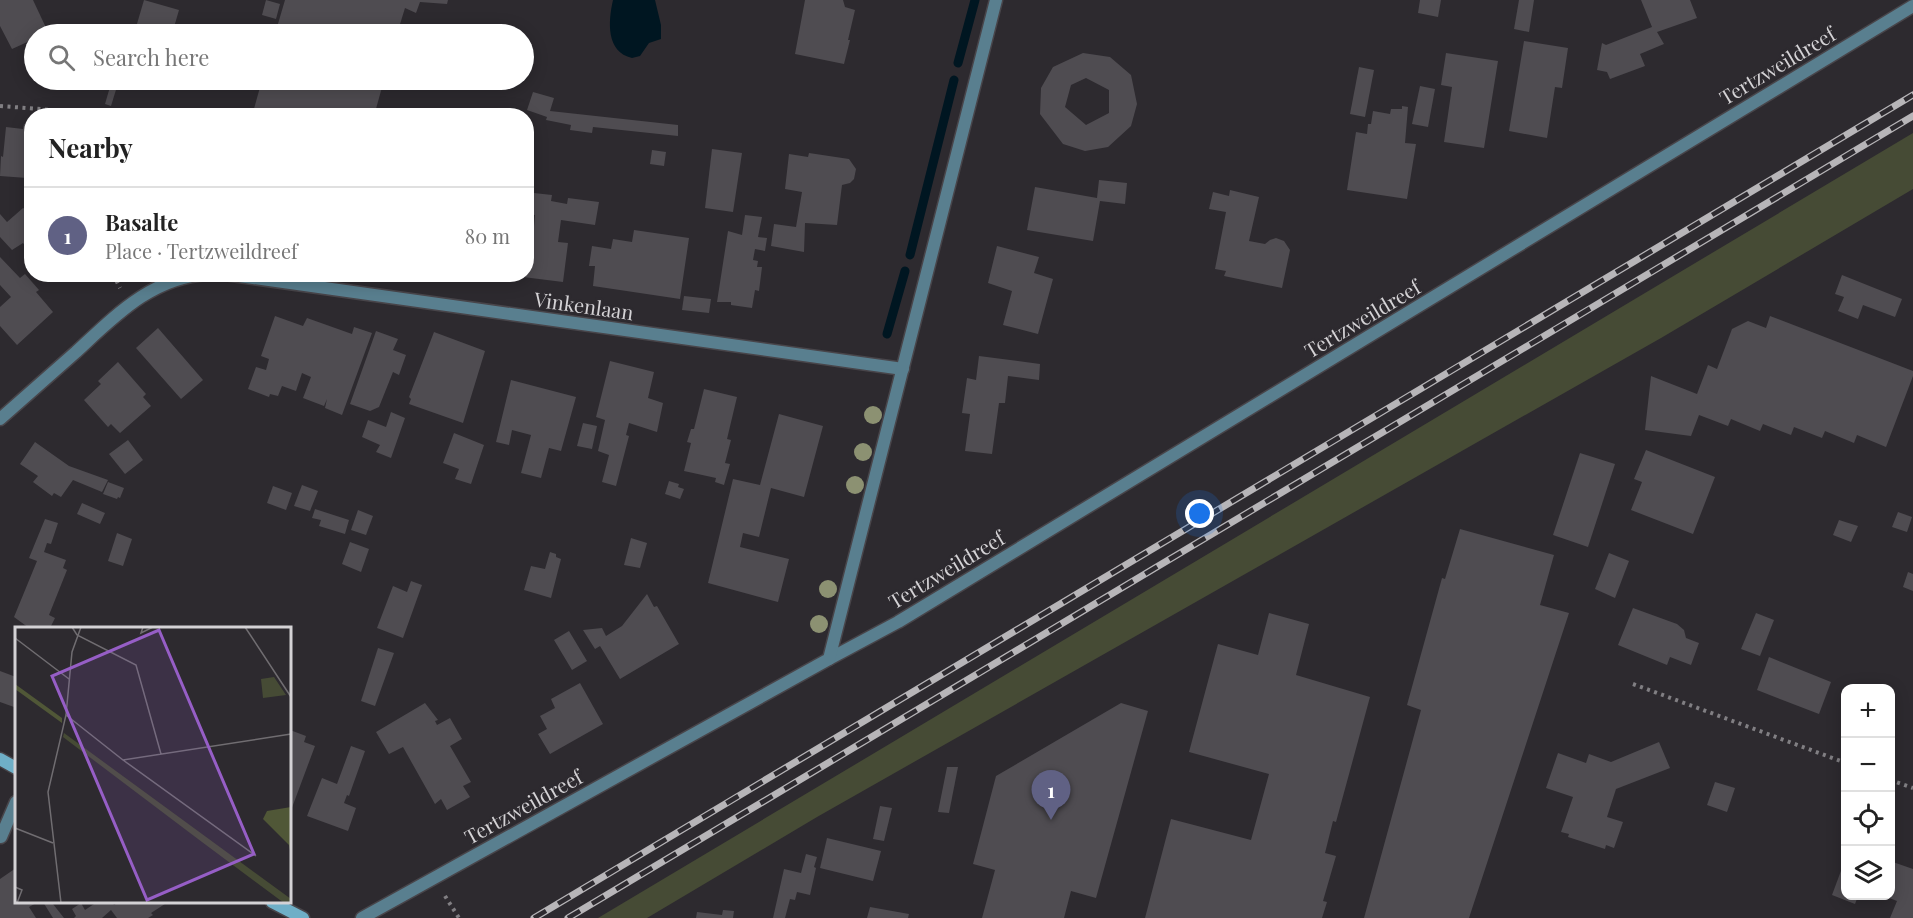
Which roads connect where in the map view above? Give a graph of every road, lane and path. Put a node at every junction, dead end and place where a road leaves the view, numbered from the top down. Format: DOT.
graph roads {
  1 [pos="996,0"];
  2 [pos="1913,6"];
  3 [pos="0,106"];
  4 [pos="26,108"];
  5 [pos="168,282"];
  6 [pos="282,282"];
  7 [pos="903,369"];
  8 [pos="0,419"];
  9 [pos="829,659"];
  10 [pos="1633,684"];
  11 [pos="0,759"];
  12 [pos="1841,762"];
  13 [pos="15,767"];
  14 [pos="1895,782"];
  15 [pos="1913,788"];
  16 [pos="15,804"];
  17 [pos="1,838"];
  18 [pos="274,903"];
  19 [pos="451,906"];
  20 [pos="303,918"];
  21 [pos="362,918"];
  22 [pos="459,918"];
  1 -- 7 [label="street"];
  2 -- 9 [label="street, Tertzweildreef"];
  3 -- 4 [label="path"];
  5 -- 8 [label="street"];
  6 -- 7 [label="street, Vinkenlaan"];
  7 -- 9 [label="street"];
  9 -- 21 [label="street, Tertzweildreef"];
  10 -- 12 [label="path"];
  11 -- 13 [label="street"];
  14 -- 15 [label="path"];
  16 -- 17 [label="street"];
  18 -- 20 [label="street"];
  19 -- 22 [label="path"];
}
